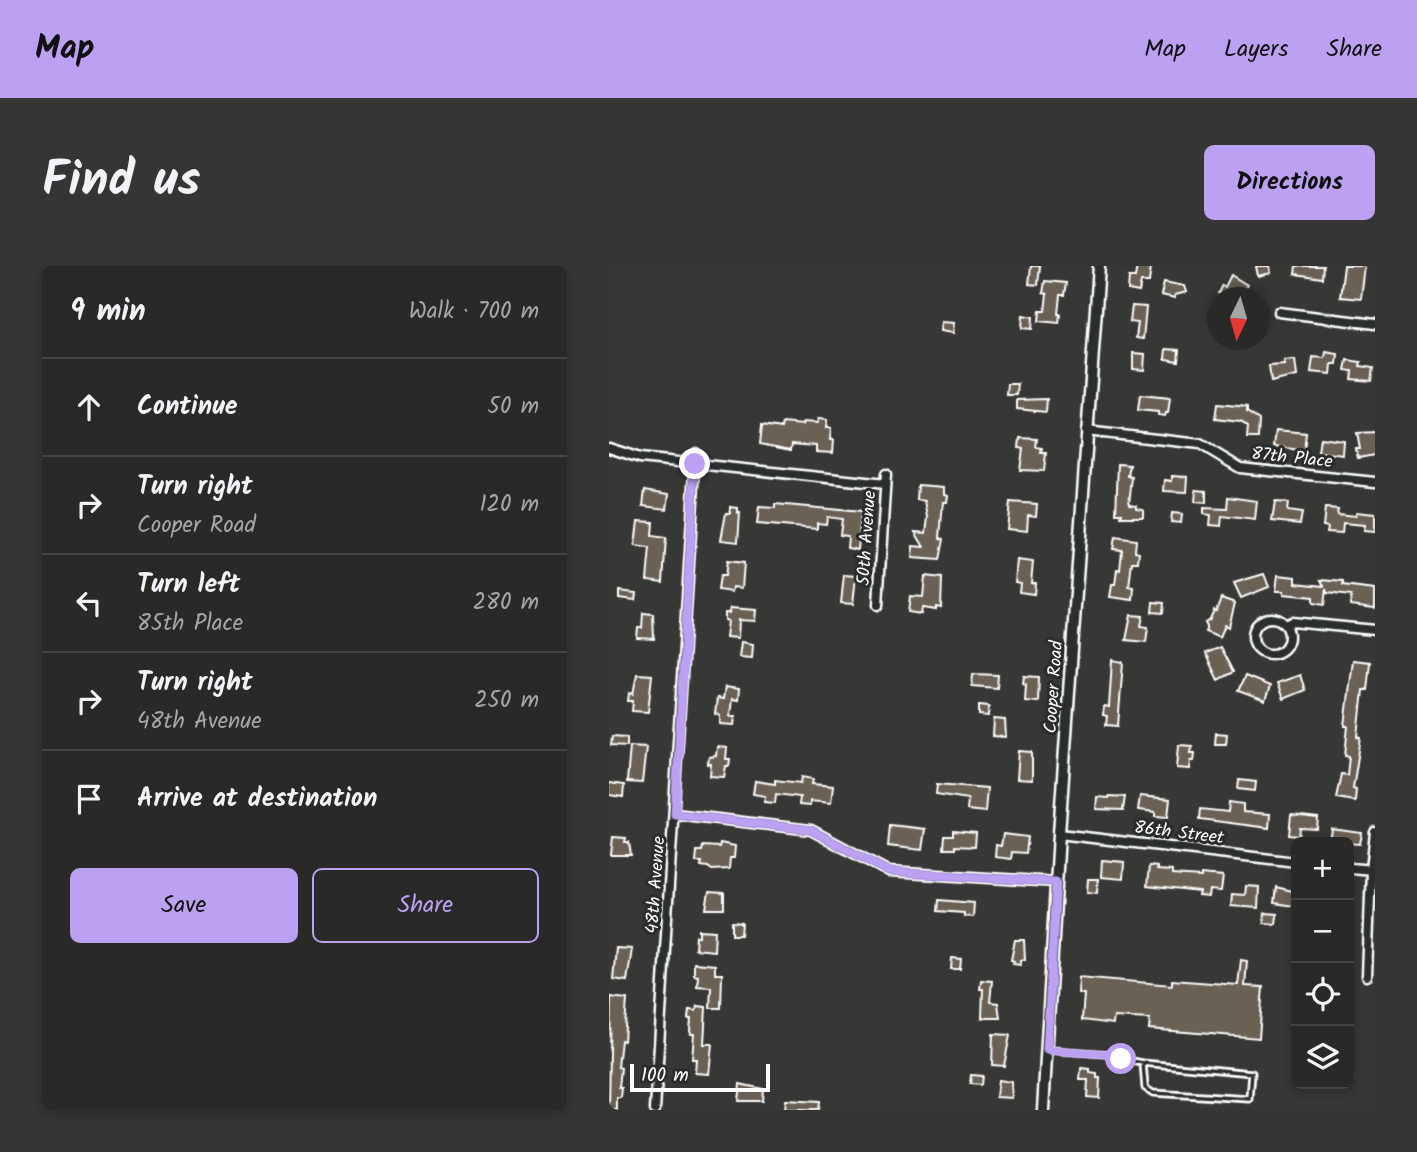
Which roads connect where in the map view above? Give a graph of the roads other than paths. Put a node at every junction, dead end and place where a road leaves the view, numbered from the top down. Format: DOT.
graph roads {
  1 [pos="1099,266"];
  2 [pos="1279,312"];
  3 [pos="1375,324"];
  4 [pos="1086,431"];
  5 [pos="609,448"];
  6 [pos="696,453"];
  7 [pos="695,464"];
  8 [pos="886,474"];
  9 [pos="1375,482"];
  10 [pos="885,484"];
  11 [pos="878,605"];
  12 [pos="1286,625"];
  13 [pos="1375,630"];
  14 [pos="675,814"];
  15 [pos="1375,832"];
  16 [pos="1059,834"];
  17 [pos="1291,861"];
  18 [pos="1354,868"];
  19 [pos="1373,870"];
  20 [pos="1056,882"];
  21 [pos="1367,976"];
  22 [pos="1047,1050"];
  23 [pos="1143,1063"];
  24 [pos="655,1110"];
  25 [pos="1043,1110"];
  1 -- 4 [label="street, Cooper Road"];
  2 -- 3 [label="street"];
  4 -- 9 [label="street, 87th Place"];
  4 -- 16 [label="street, Cooper Road"];
  5 -- 7 [label="street"];
  6 -- 7 [label="street, 48th Avenue"];
  7 -- 10 [label="street"];
  7 -- 14 [label="street, 48th Avenue"];
  8 -- 10 [label="street, 50th Avenue"];
  10 -- 11 [label="street, 50th Avenue"];
  12 -- 12 [label="street"];
  12 -- 13 [label="street"];
  14 -- 20 [label="street"];
  14 -- 24 [label="street, 48th Avenue"];
  15 -- 19 [label="street"];
  16 -- 17 [label="street, 86th Street"];
  16 -- 20 [label="street, Cooper Road"];
  18 -- 19 [label="street"];
  19 -- 21 [label="street"];
  20 -- 22 [label="street, Cooper Road"];
  22 -- 23 [label="lane"];
  22 -- 25 [label="street, Cooper Road"];
  23 -- 23 [label="lane"];
}
